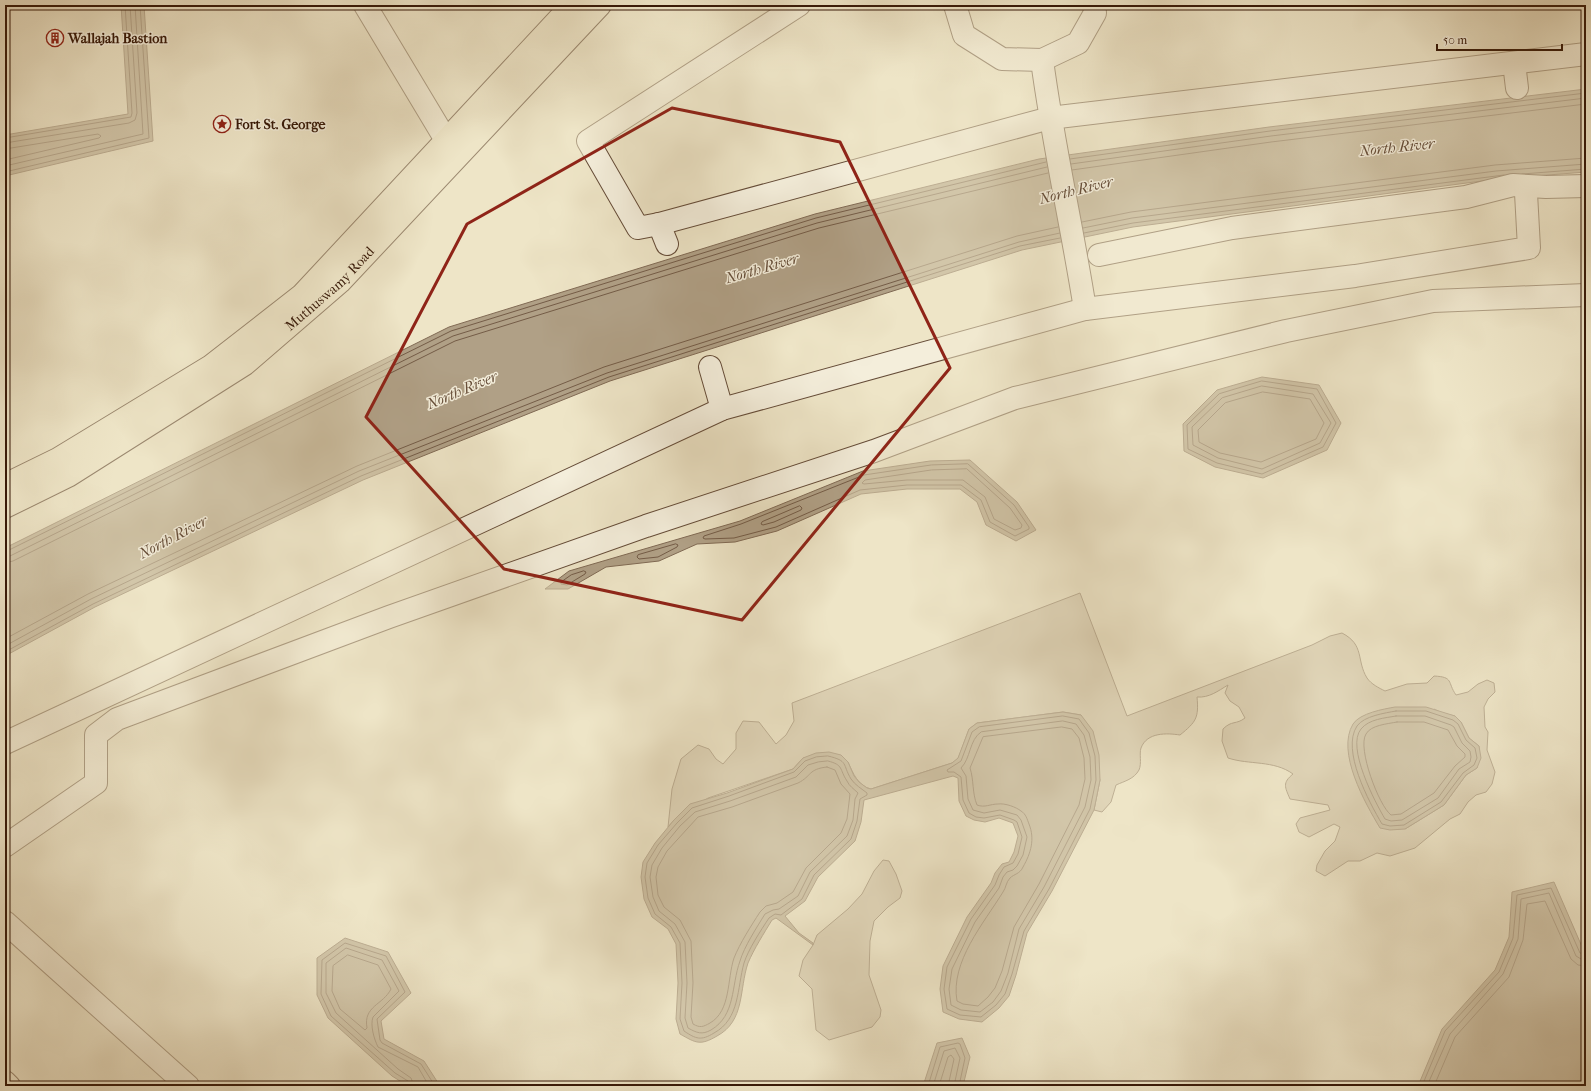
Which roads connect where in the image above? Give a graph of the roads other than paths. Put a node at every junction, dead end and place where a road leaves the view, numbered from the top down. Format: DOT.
graph roads {
  1 [pos="365,5"];
  2 [pos="572,5"];
  3 [pos="600,5"];
  4 [pos="799,5"];
  5 [pos="955,5"];
  6 [pos="1094,5"];
  7 [pos="1586,54"];
  8 [pos="1042,60"];
  9 [pos="1514,63"];
  10 [pos="1517,88"];
  11 [pos="1050,118"];
  12 [pos="446,140"];
  13 [pos="1586,186"];
  14 [pos="1526,193"];
  15 [pos="660,224"];
  16 [pos="667,244"];
  17 [pos="1099,255"];
  18 [pos="1586,295"];
  19 [pos="1085,309"];
  20 [pos="710,367"];
  21 [pos="722,409"];
  22 [pos="5,485"];
  23 [pos="5,507"];
  24 [pos="5,743"];
  25 [pos="5,846"];
  26 [pos="5,922"];
  27 [pos="5,1082"];
  28 [pos="9,1086"];
  29 [pos="188,1086"];
  1 -- 12 [label="street"];
  2 -- 12 [label="main road, Muthuswamy Road"];
  3 -- 23 [label="main road, Muthuswamy Road"];
  4 -- 15 [label="street"];
  5 -- 8 [label="street"];
  6 -- 8 [label="street"];
  7 -- 9 [label="street"];
  8 -- 11 [label="street"];
  9 -- 10 [label="street"];
  9 -- 11 [label="street"];
  11 -- 15 [label="street"];
  11 -- 19 [label="street"];
  12 -- 22 [label="main road, Muthuswamy Road"];
  13 -- 17 [label="street"];
  14 -- 19 [label="street"];
  15 -- 16 [label="street"];
  18 -- 25 [label="street"];
  19 -- 21 [label="street"];
  20 -- 21 [label="street"];
  21 -- 24 [label="street"];
  26 -- 29 [label="street"];
  27 -- 28 [label="main road"];
}
